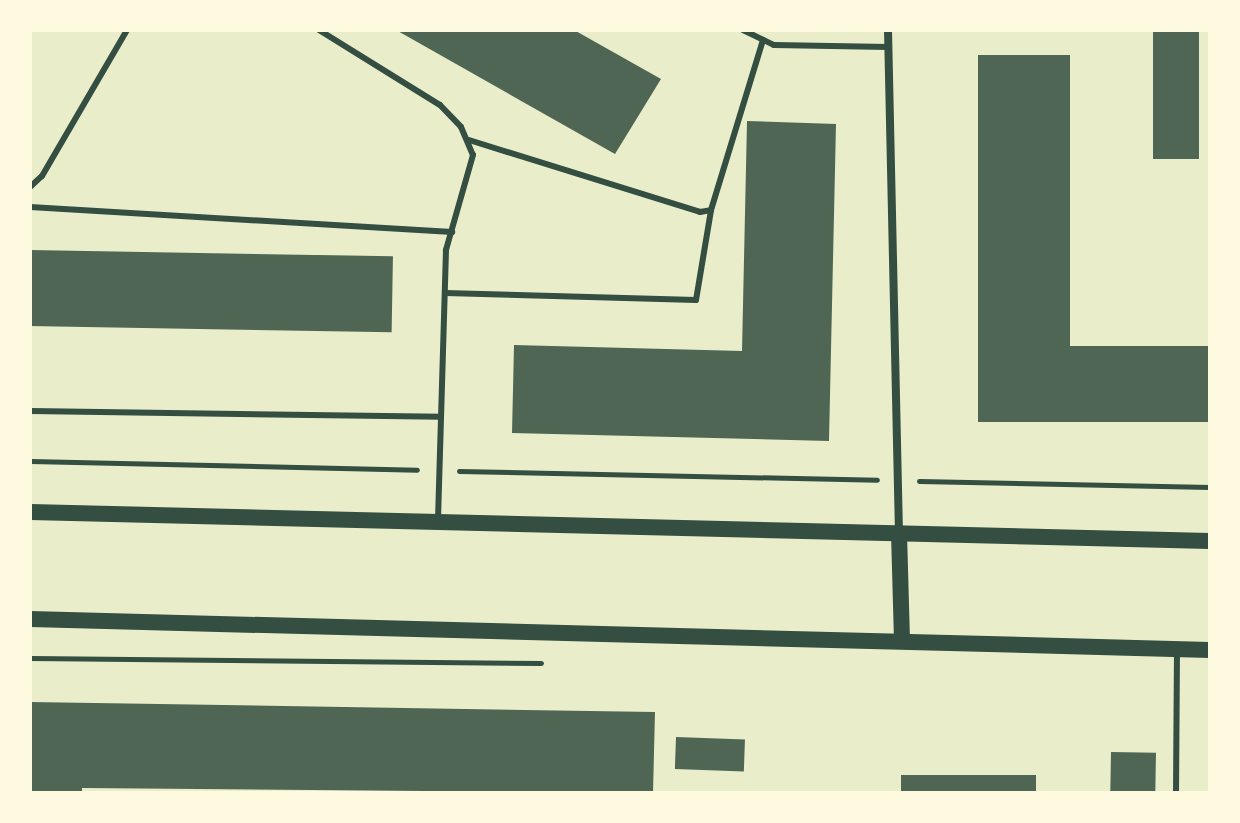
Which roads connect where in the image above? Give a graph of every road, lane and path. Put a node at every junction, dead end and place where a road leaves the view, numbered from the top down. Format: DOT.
graph roads {
  1 [pos="127,30"];
  2 [pos="319,30"];
  3 [pos="743,30"];
  4 [pos="888,30"];
  5 [pos="763,40"];
  6 [pos="888,47"];
  7 [pos="469,140"];
  8 [pos="30,187"];
  9 [pos="30,207"];
  10 [pos="711,210"];
  11 [pos="452,232"];
  12 [pos="445,293"];
  13 [pos="30,411"];
  14 [pos="441,417"];
  15 [pos="30,461"];
  16 [pos="439,470"];
  17 [pos="898,480"];
  18 [pos="1210,487"];
  19 [pos="30,512"];
  20 [pos="438,522"];
  21 [pos="899,533"];
  22 [pos="1210,541"];
  23 [pos="30,619"];
  24 [pos="902,641"];
  25 [pos="1177,649"];
  26 [pos="1210,650"];
  27 [pos="1176,793"];
  1 -- 8 [label="lane"];
  2 -- 7 [label="lane"];
  3 -- 5 [label="lane"];
  4 -- 6 [label="street"];
  5 -- 6 [label="lane"];
  5 -- 10 [label="lane"];
  6 -- 17 [label="street"];
  7 -- 10 [label="lane"];
  7 -- 11 [label="lane"];
  9 -- 11 [label="lane"];
  10 -- 12 [label="lane"];
  11 -- 12 [label="lane"];
  12 -- 14 [label="lane"];
  13 -- 14 [label="lane"];
  14 -- 16 [label="lane"];
  15 -- 16 [label="path"];
  16 -- 17 [label="path"];
  16 -- 20 [label="lane"];
  17 -- 18 [label="path"];
  17 -- 21 [label="street"];
  19 -- 20 [label="main road"];
  20 -- 21 [label="main road"];
  21 -- 22 [label="main road"];
  21 -- 24 [label="main road"];
  23 -- 24 [label="main road"];
  24 -- 25 [label="main road"];
  25 -- 26 [label="main road"];
  25 -- 27 [label="lane"];
}
